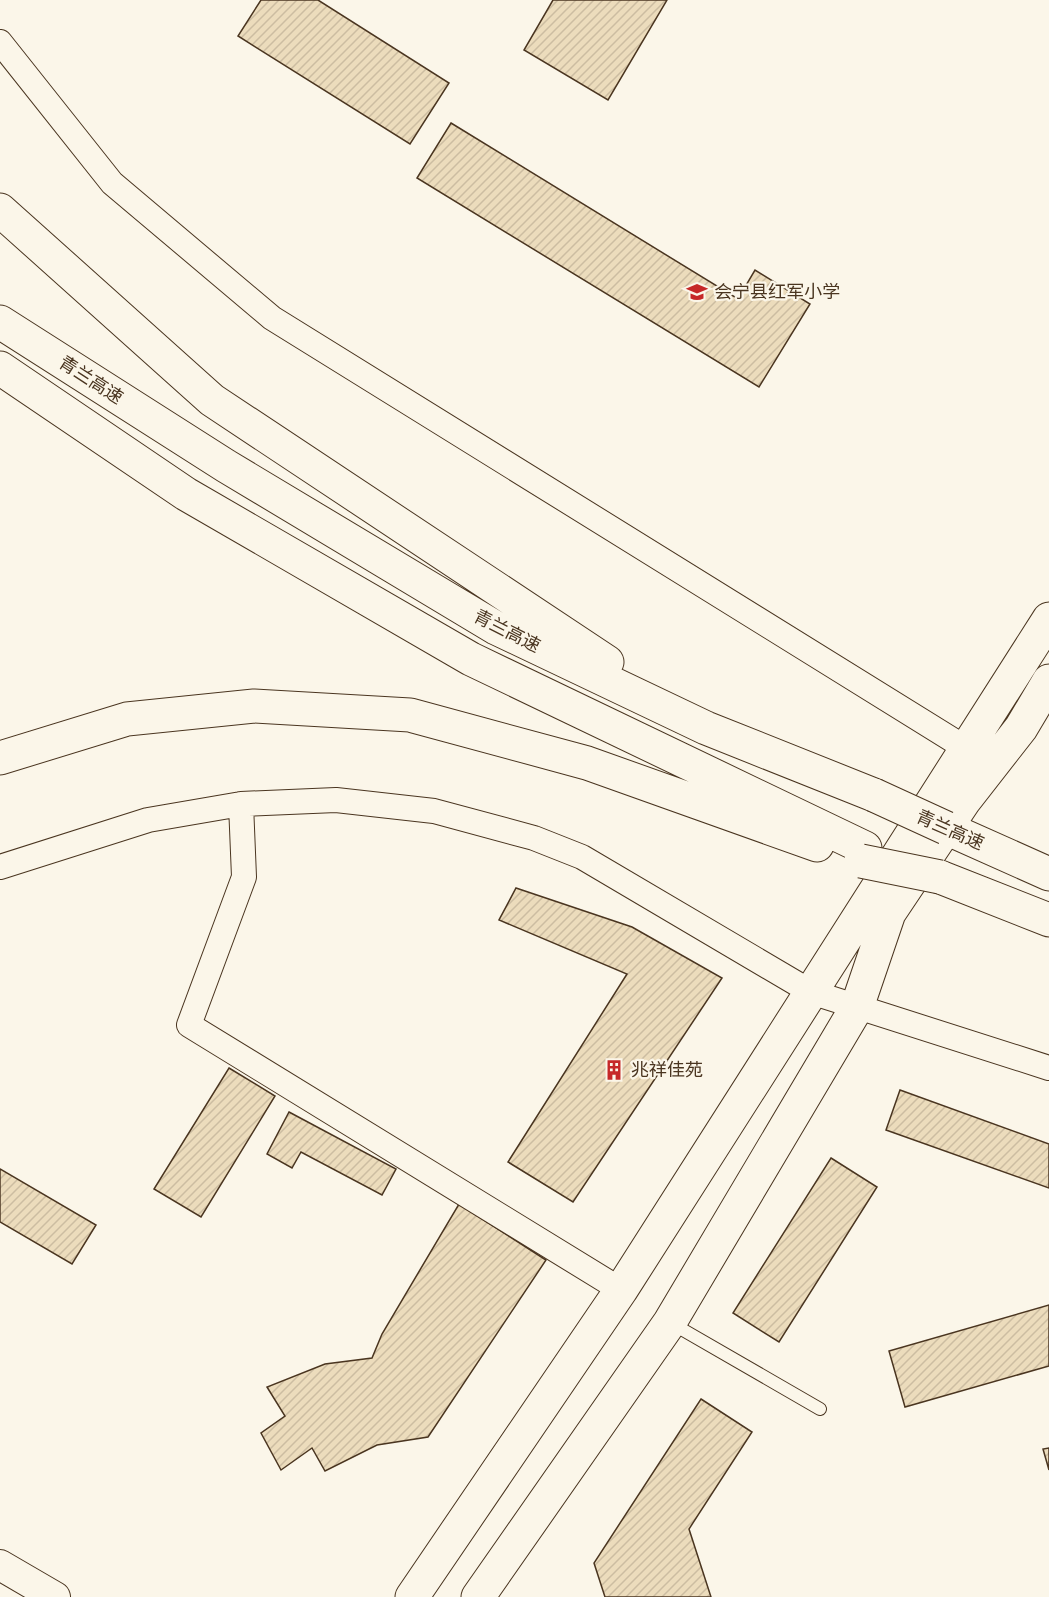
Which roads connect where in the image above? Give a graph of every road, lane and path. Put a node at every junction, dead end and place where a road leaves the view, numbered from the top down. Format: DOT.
graph roads {
  1 [pos="0,42"];
  2 [pos="0,210"];
  3 [pos="0,321"];
  4 [pos="0,368"];
  5 [pos="1049,619"];
  6 [pos="1049,681"];
  7 [pos="706,728"];
  8 [pos="980,756"];
  9 [pos="0,758"];
  10 [pos="241,804"];
  11 [pos="863,854"];
  12 [pos="0,867"];
  13 [pos="1049,874"];
  14 [pos="1049,920"];
  15 [pos="811,992"];
  16 [pos="857,1007"];
  17 [pos="1049,1068"];
  18 [pos="621,1290"];
  19 [pos="670,1322"];
  20 [pos="820,1409"];
  21 [pos="0,1565"];
  22 [pos="55,1597"];
  23 [pos="412,1597"];
  24 [pos="478,1597"];
  1 -- 8 [label="street"];
  2 -- 7 [label="main road"];
  3 -- 7 [label="main road, 青兰高速"];
  4 -- 11 [label="main road"];
  5 -- 8 [label="main road"];
  6 -- 8 [label="main road"];
  7 -- 13 [label="main road, 青兰高速, bridge"];
  8 -- 15 [label="main road"];
  8 -- 16 [label="main road"];
  9 -- 11 [label="main road"];
  10 -- 12 [label="street"];
  10 -- 15 [label="street"];
  10 -- 18 [label="street"];
  11 -- 14 [label="main road, bridge"];
  15 -- 16 [label="street"];
  15 -- 18 [label="main road"];
  16 -- 17 [label="street"];
  16 -- 19 [label="main road"];
  18 -- 23 [label="main road"];
  19 -- 20 [label="lane"];
  19 -- 24 [label="main road"];
  21 -- 22 [label="street"];
}
